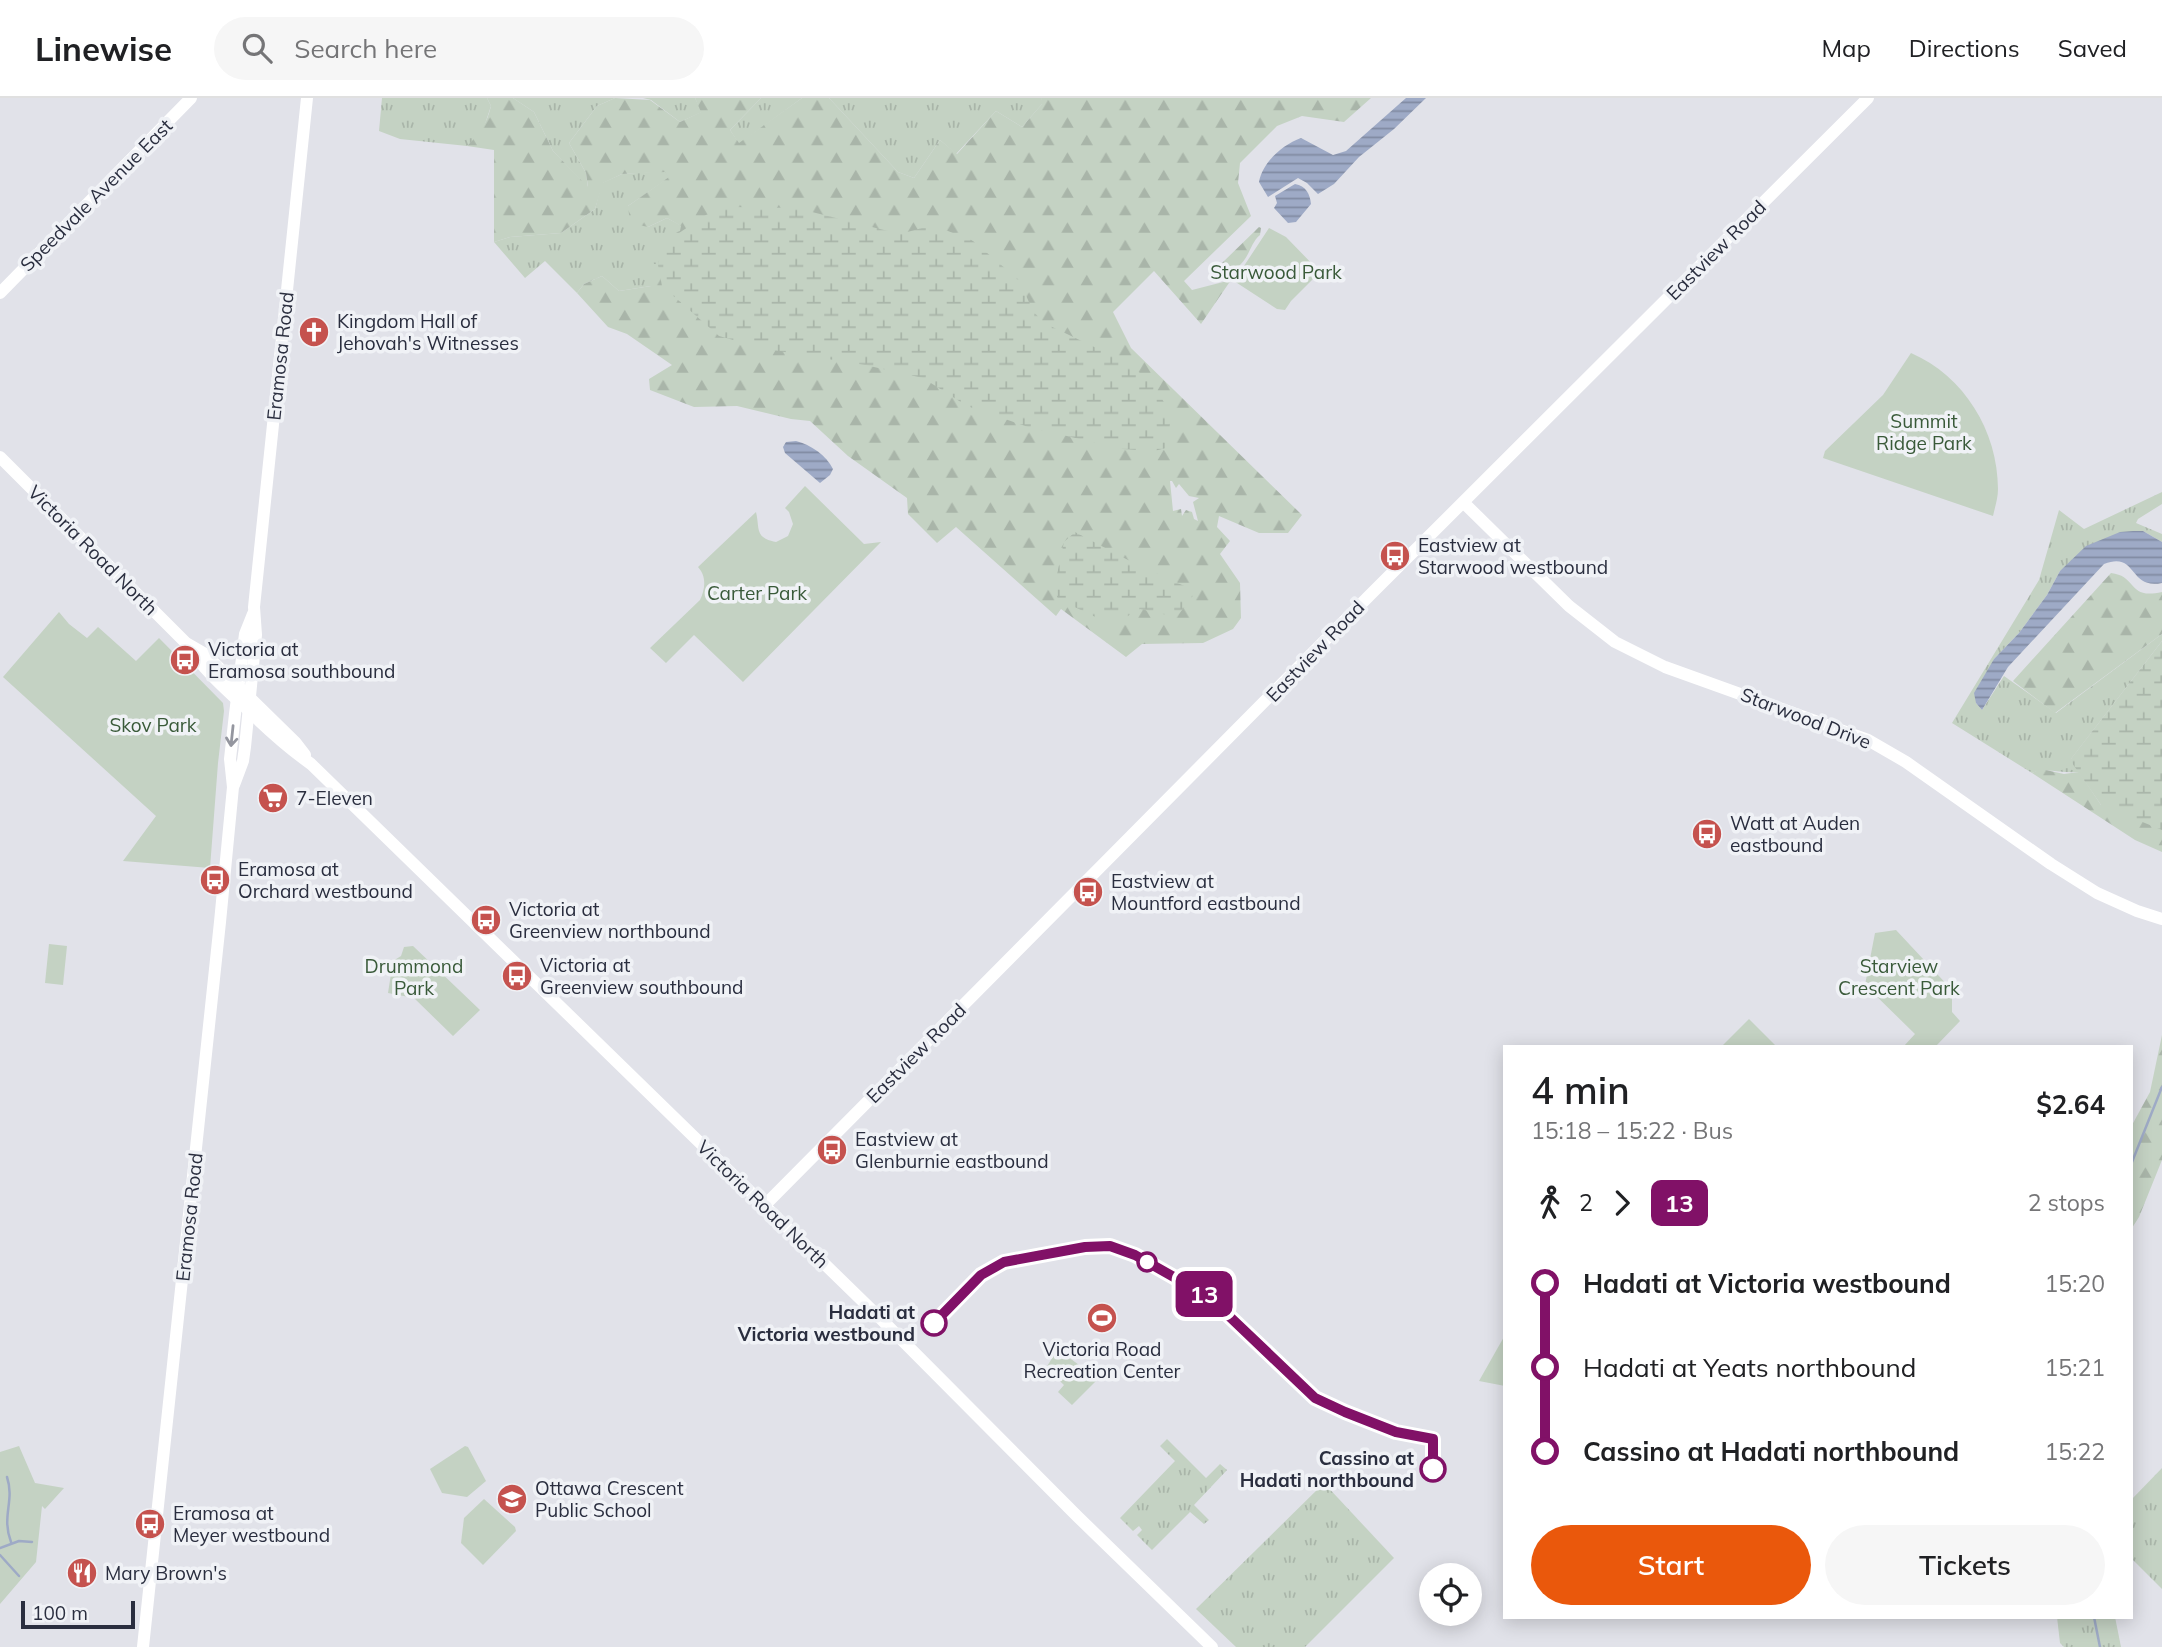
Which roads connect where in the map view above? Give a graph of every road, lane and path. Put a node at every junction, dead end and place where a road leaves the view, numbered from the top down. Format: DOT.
graph roads {
  1 [pos="191,98"];
  2 [pos="307,98"];
  3 [pos="1868,98"];
  4 [pos="0,293"];
  5 [pos="0,457"];
  6 [pos="1464,503"];
  7 [pos="253,614"];
  8 [pos="186,643"];
  9 [pos="243,649"];
  10 [pos="210,658"];
  11 [pos="238,685"];
  12 [pos="250,696"];
  13 [pos="236,699"];
  14 [pos="248,710"];
  15 [pos="273,734"];
  16 [pos="245,747"];
  17 [pos="311,764"];
  18 [pos="233,787"];
  19 [pos="2162,919"];
  20 [pos="765,1205"];
  21 [pos="143,1647"];
  22 [pos="1212,1647"];
  1 -- 4 [label="main road, Speedvale Avenue East"];
  2 -- 7 [label="main road, Eramosa Road"];
  3 -- 6 [label="main road, Eastview Road"];
  5 -- 8 [label="main road, Victoria Road North"];
  6 -- 19 [label="main road, Starwood Drive"];
  6 -- 20 [label="main road, Eastview Road"];
  7 -- 9 [label="main road, Eramosa Road"];
  7 -- 12 [label="main road, Eramosa Road"];
  8 -- 10 [label="main road, Victoria Road North"];
  8 -- 13 [label="main road, Victoria Road North"];
  9 -- 10 [label="main road"];
  9 -- 11 [label="main road, Eramosa Road"];
  10 -- 11 [label="main road, Victoria Road North"];
  11 -- 12 [label="main road, Victoria Road North"];
  11 -- 13 [label="main road, Eramosa Road"];
  12 -- 14 [label="main road, Eramosa Road"];
  12 -- 17 [label="main road, Victoria Road North"];
  13 -- 14 [label="main road, Victoria Road North"];
  13 -- 18 [label="main road, Eramosa Road, one-way"];
  14 -- 15 [label="main road, Victoria Road North"];
  14 -- 16 [label="main road, Eramosa Road"];
  15 -- 16 [label="main road"];
  15 -- 17 [label="main road, Victoria Road North"];
  16 -- 18 [label="main road, Eramosa Road"];
  17 -- 20 [label="main road, Victoria Road North"];
  18 -- 21 [label="main road, Eramosa Road"];
  20 -- 22 [label="main road, Victoria Road North"];
}
